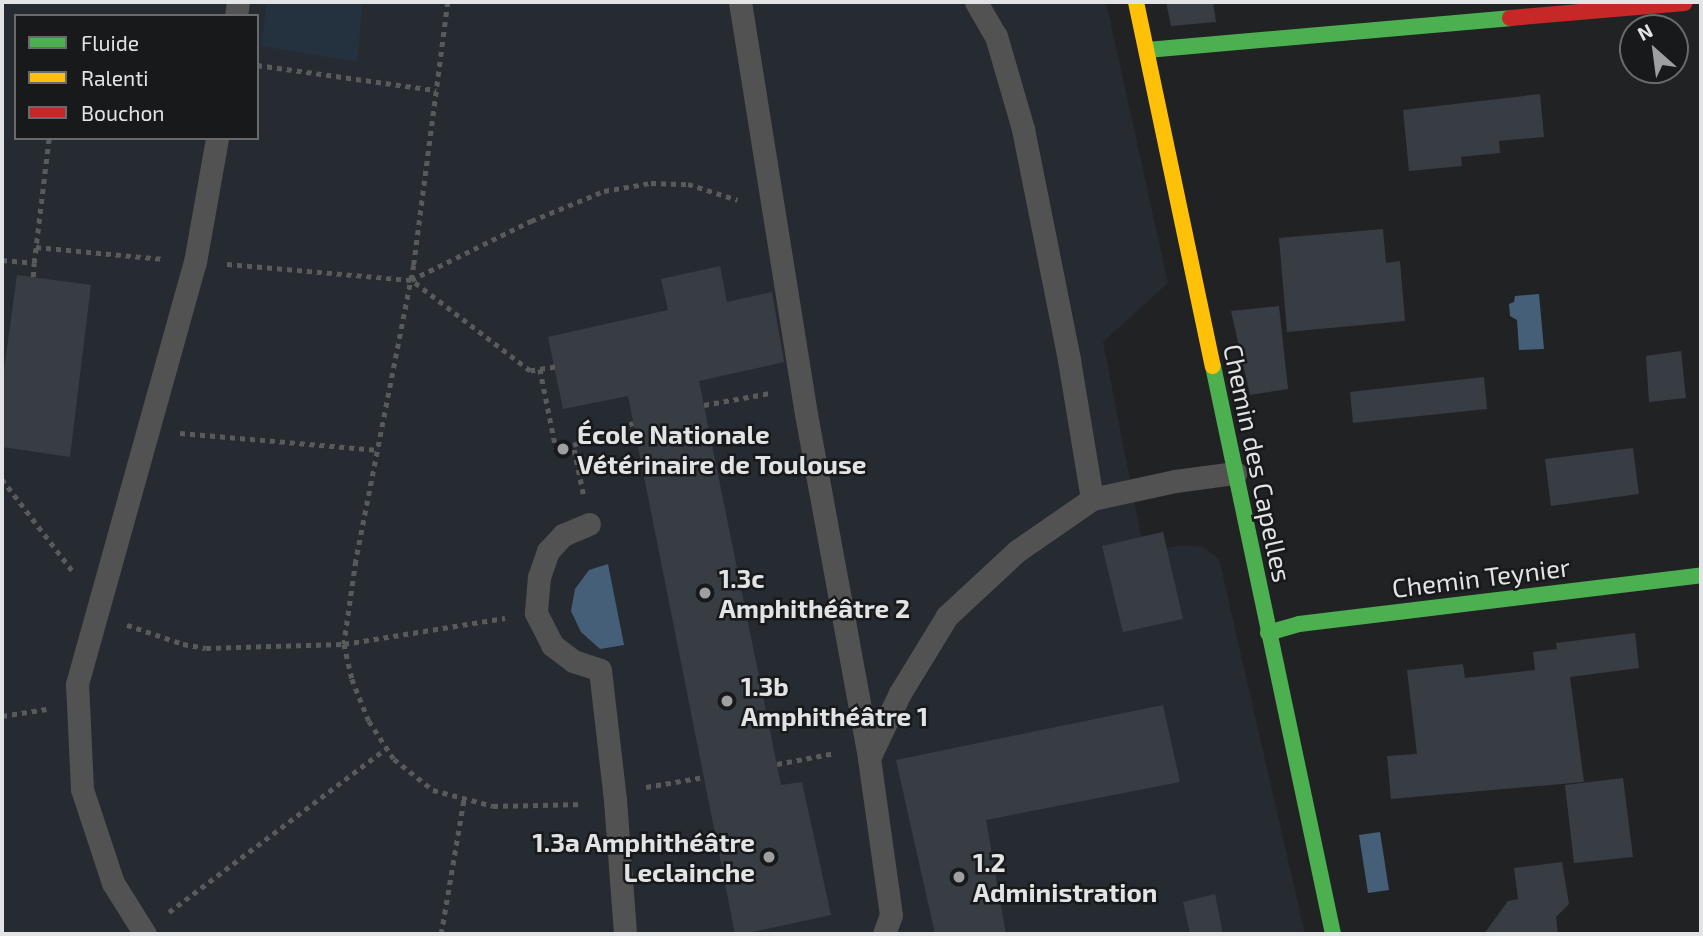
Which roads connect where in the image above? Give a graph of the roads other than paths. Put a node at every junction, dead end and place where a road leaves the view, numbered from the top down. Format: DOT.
graph roads {
  1 [pos="740,2"];
  2 [pos="976,2"];
  3 [pos="1136,2"];
  4 [pos="1684,3"];
  5 [pos="1147,50"];
  6 [pos="217,140"];
  7 [pos="1235,473"];
  8 [pos="1092,499"];
  9 [pos="589,524"];
  10 [pos="1701,575"];
  11 [pos="1268,632"];
  12 [pos="869,758"];
  13 [pos="144,933"];
  14 [pos="625,934"];
  15 [pos="884,934"];
  16 [pos="1333,934"];
  1 -- 12 [label="lane"];
  2 -- 8 [label="lane"];
  3 -- 5 [label="street, Chemin des Capelles"];
  4 -- 5 [label="street"];
  5 -- 7 [label="street, Chemin des Capelles"];
  6 -- 13 [label="lane"];
  7 -- 8 [label="lane"];
  7 -- 11 [label="street, Chemin des Capelles"];
  8 -- 12 [label="lane"];
  9 -- 14 [label="lane"];
  10 -- 11 [label="street, Chemin Teynier"];
  11 -- 16 [label="street, Chemin des Capelles"];
  12 -- 15 [label="lane"];
}
